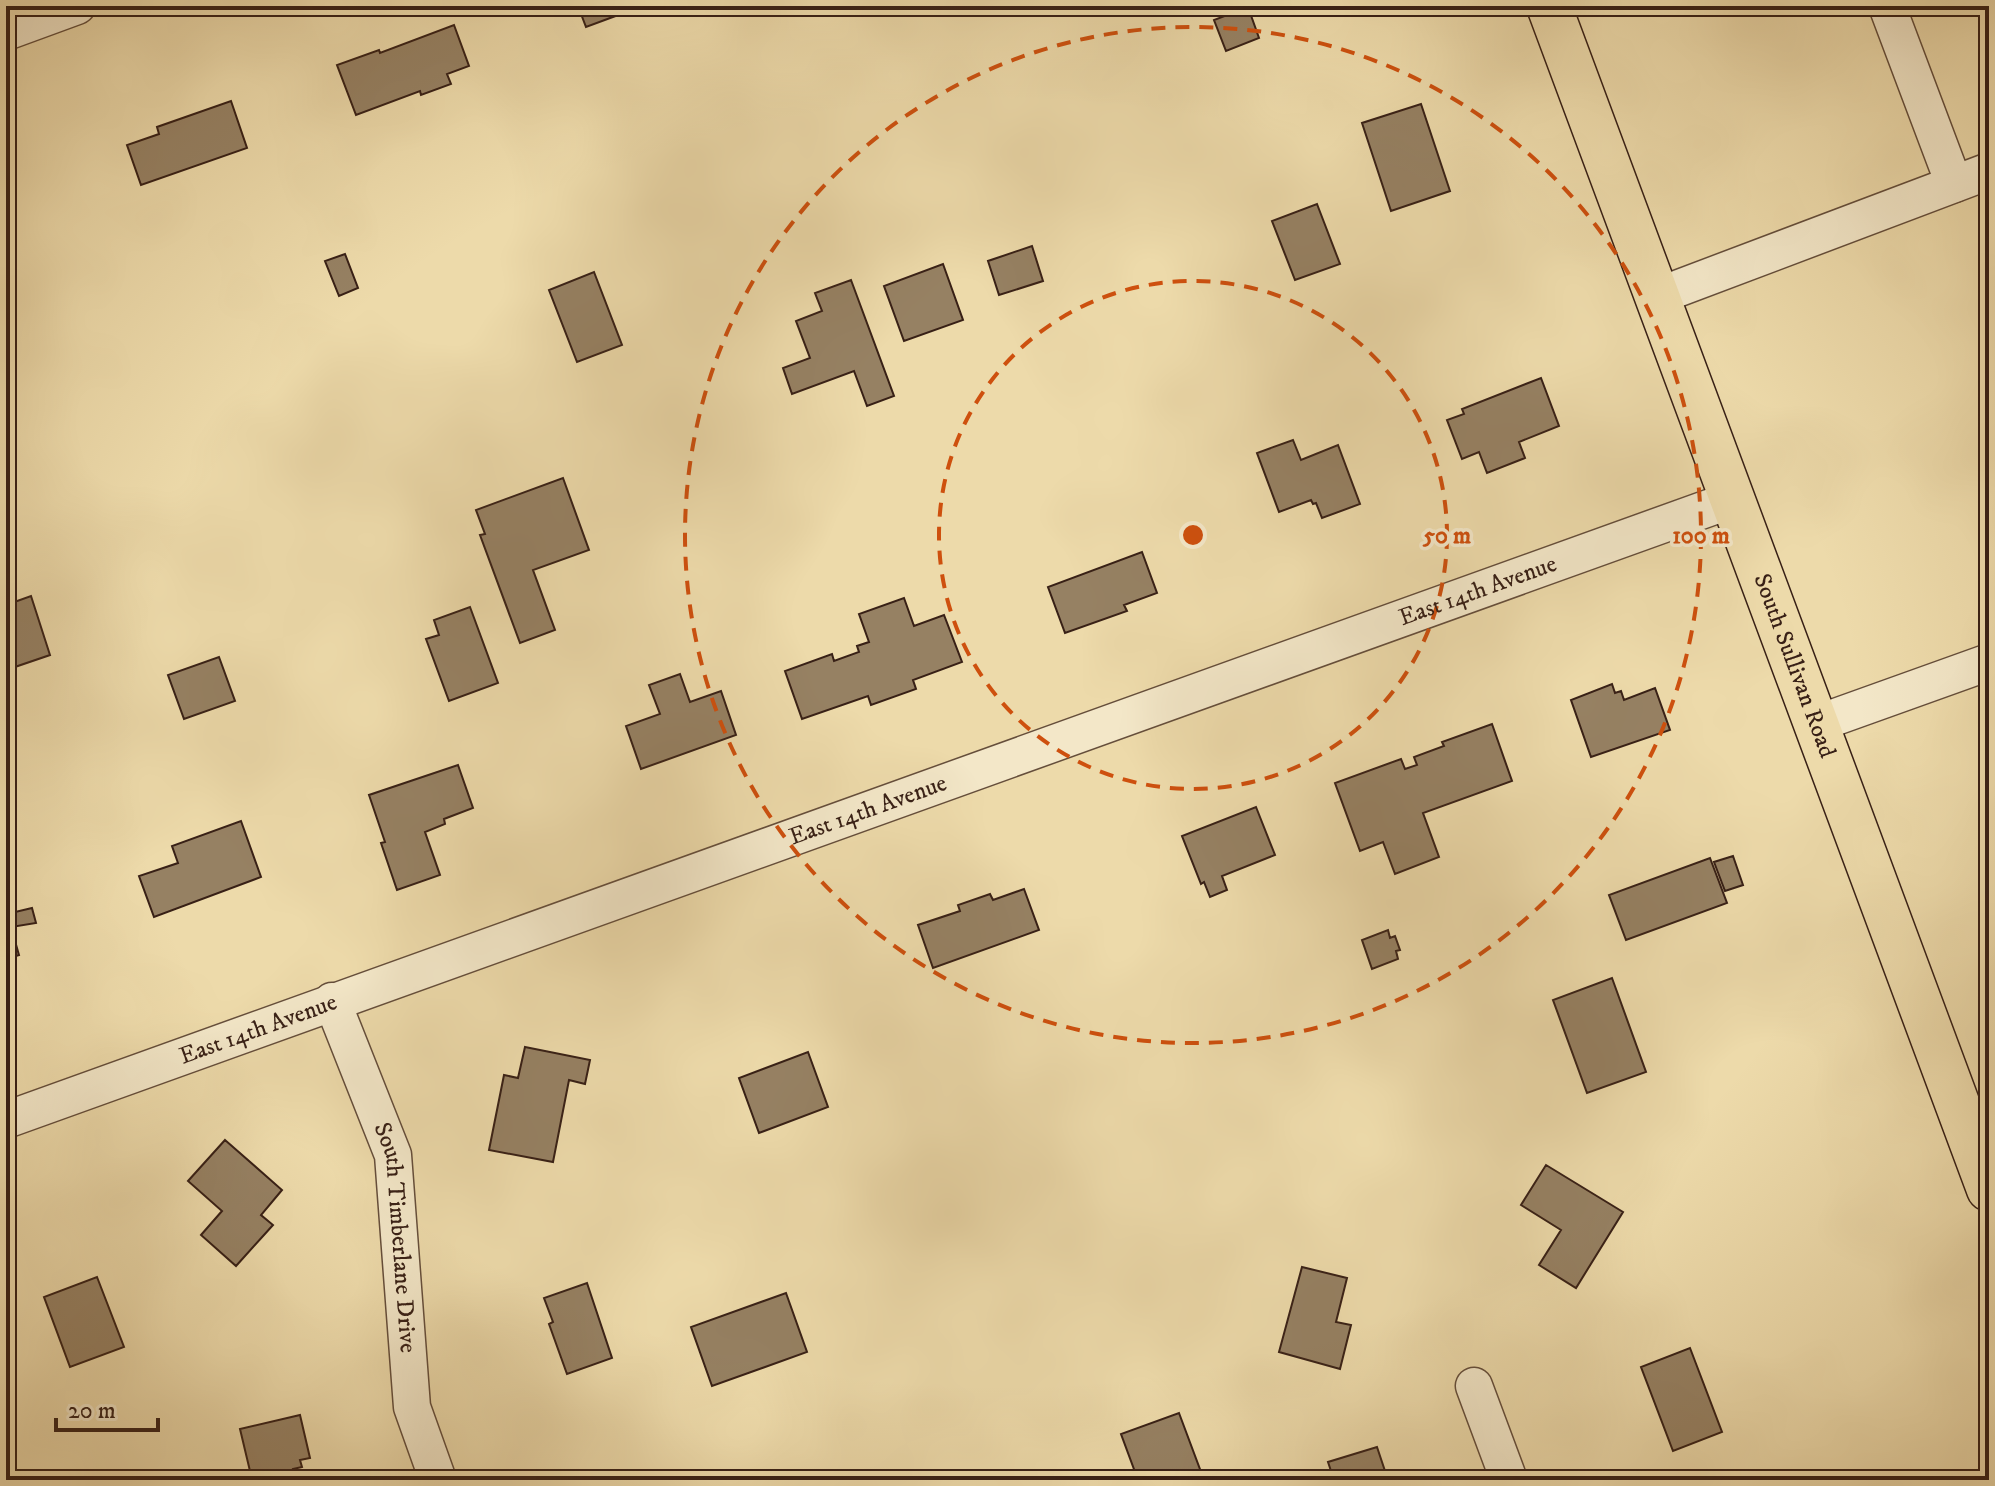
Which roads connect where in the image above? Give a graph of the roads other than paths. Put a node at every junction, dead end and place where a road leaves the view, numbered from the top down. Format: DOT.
graph roads {
  1 [pos="77,6"];
  2 [pos="1549,6"];
  3 [pos="1887,6"];
  4 [pos="6,32"];
  5 [pos="1989,171"];
  6 [pos="1954,184"];
  7 [pos="1658,296"];
  8 [pos="1731,500"];
  9 [pos="1989,662"];
  10 [pos="1816,724"];
  11 [pos="332,1001"];
  12 [pos="6,1120"];
  13 [pos="1989,1189"];
  14 [pos="1474,1386"];
  15 [pos="438,1480"];
  16 [pos="1509,1480"];
  1 -- 4 [label="street"];
  2 -- 7 [label="main road, South Sullivan Road"];
  3 -- 6 [label="street"];
  5 -- 6 [label="street"];
  6 -- 7 [label="street"];
  7 -- 8 [label="main road, South Sullivan Road"];
  8 -- 10 [label="main road, South Sullivan Road"];
  8 -- 11 [label="street, East 14th Avenue"];
  9 -- 10 [label="street"];
  10 -- 13 [label="main road, South Sullivan Road"];
  11 -- 12 [label="street, East 14th Avenue"];
  11 -- 15 [label="street, South Timberlane Drive"];
  14 -- 16 [label="street"];
}
